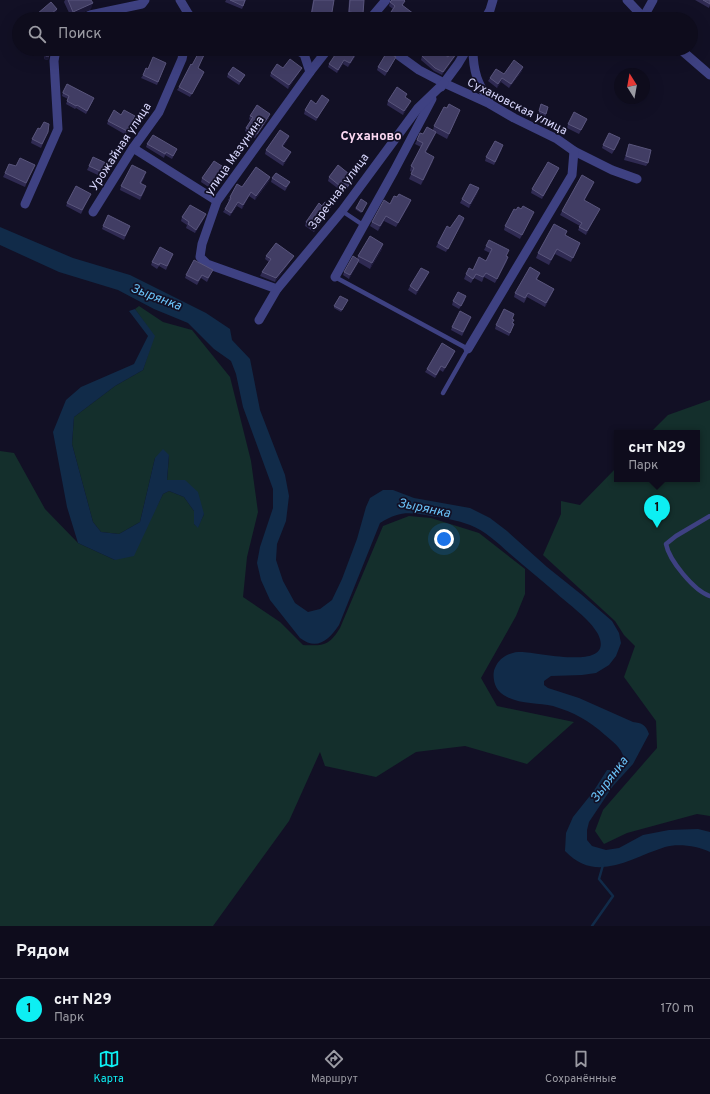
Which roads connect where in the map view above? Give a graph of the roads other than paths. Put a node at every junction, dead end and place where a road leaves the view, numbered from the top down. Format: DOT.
graph roads {
  1 [pos="145,0"];
  2 [pos="180,0"];
  3 [pos="386,0"];
  4 [pos="493,0"];
  5 [pos="627,0"];
  6 [pos="653,0"];
  7 [pos="104,12"];
  8 [pos="187,12"];
  9 [pos="376,12"];
  10 [pos="489,12"];
  11 [pos="638,12"];
  12 [pos="647,12"];
  13 [pos="55,56"];
  14 [pos="183,56"];
  15 [pos="305,56"];
  16 [pos="323,56"];
  17 [pos="400,56"];
  18 [pos="463,56"];
  19 [pos="473,56"];
  20 [pos="688,56"];
  21 [pos="310,72"];
  22 [pos="710,75"];
  23 [pos="444,83"];
  24 [pos="490,104"];
  25 [pos="133,148"];
  26 [pos="574,151"];
  27 [pos="637,179"];
  28 [pos="217,201"];
  29 [pos="25,204"];
  30 [pos="342,210"];
  31 [pos="93,212"];
  32 [pos="363,225"];
  33 [pos="334,277"];
  34 [pos="277,289"];
  35 [pos="259,320"];
  36 [pos="468,349"];
  37 [pos="443,393"];
  38 [pos="710,516"];
  39 [pos="710,596"];
  1 -- 7 [label="street"];
  2 -- 8 [label="street"];
  3 -- 9 [label="street"];
  4 -- 10 [label="street"];
  5 -- 11 [label="street"];
  6 -- 12 [label="street"];
  13 -- 29 [label="street"];
  14 -- 25 [label="street, Урожайная улица"];
  15 -- 21 [label="street"];
  16 -- 21 [label="street, улица Мазунина"];
  17 -- 23 [label="street, Сухановская улица"];
  18 -- 23 [label="street, Заречная улица"];
  19 -- 24 [label="street"];
  20 -- 22 [label="street"];
  21 -- 28 [label="street, улица Мазунина"];
  23 -- 24 [label="street, Сухановская улица"];
  23 -- 30 [label="street, Заречная улица"];
  23 -- 32 [label="street, Заречная улица"];
  24 -- 26 [label="street, Сухановская улица"];
  25 -- 28 [label="street"];
  25 -- 31 [label="street, Урожайная улица"];
  26 -- 27 [label="street, Сухановская улица"];
  26 -- 36 [label="street"];
  28 -- 34 [label="street, улица Мазунина"];
  30 -- 32 [label="lane"];
  30 -- 34 [label="street, Заречная улица"];
  32 -- 33 [label="street, Заречная улица"];
  33 -- 36 [label="lane"];
  34 -- 35 [label="street, Заречная улица"];
  36 -- 37 [label="lane"];
  38 -- 39 [label="lane"];
}
